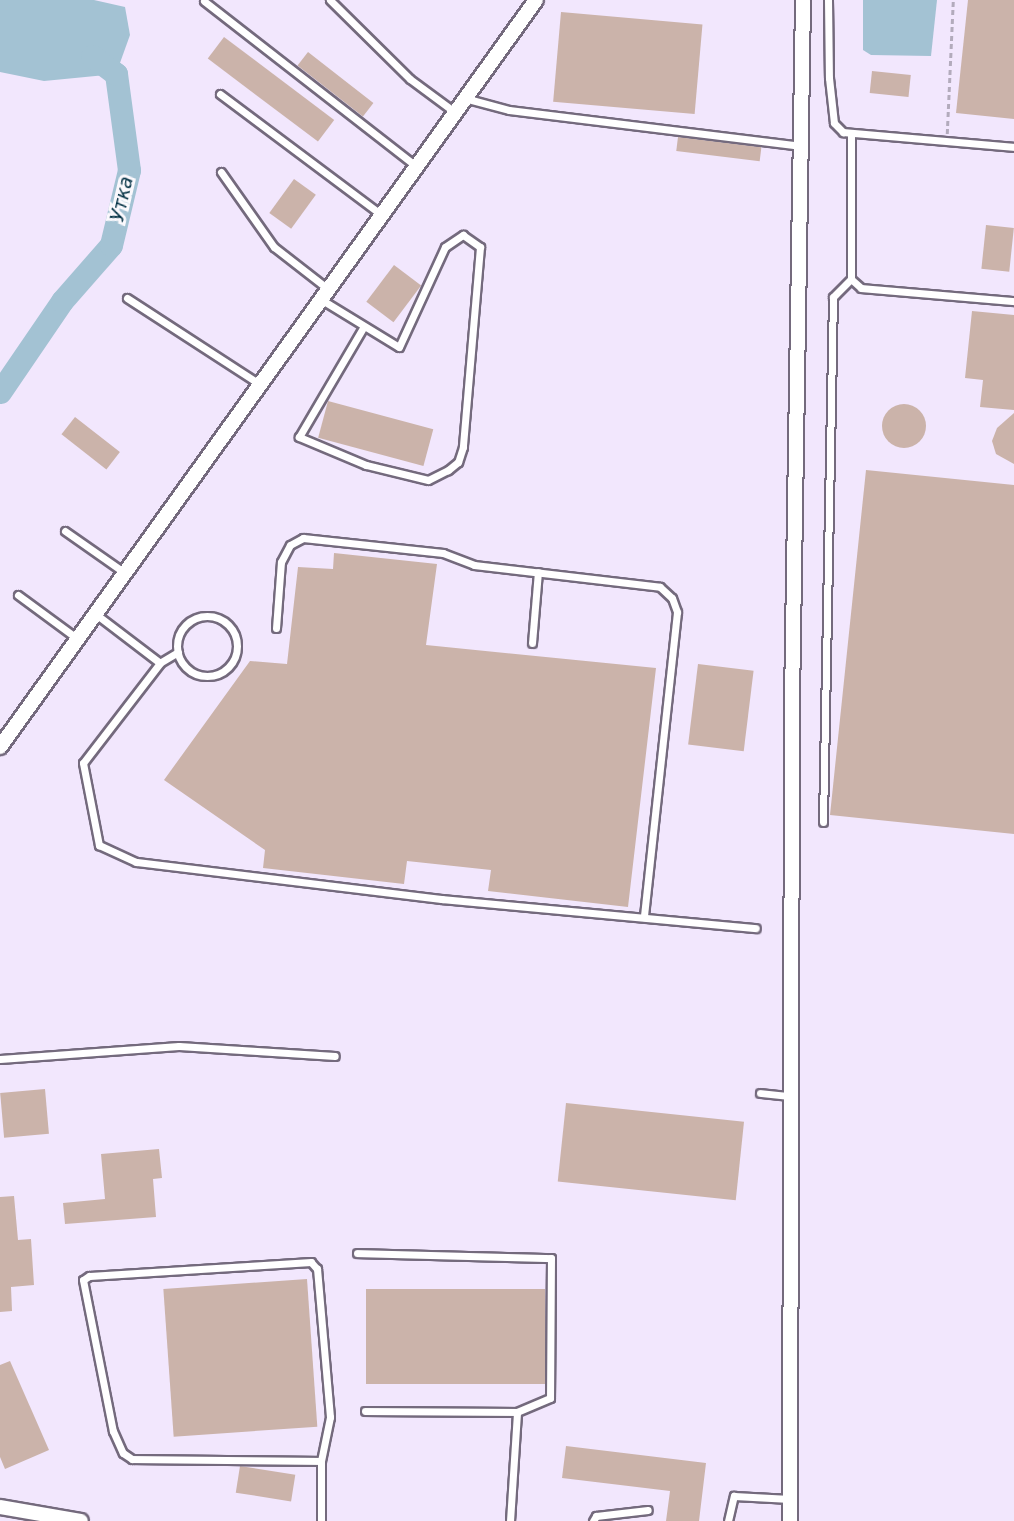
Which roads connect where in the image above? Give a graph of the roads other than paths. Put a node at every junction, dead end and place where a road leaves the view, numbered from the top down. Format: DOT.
graph roads {
  1 [pos="330,0"];
  2 [pos="536,0"];
  3 [pos="803,0"];
  4 [pos="828,0"];
  5 [pos="204,1"];
  6 [pos="220,94"];
  7 [pos="468,99"];
  8 [pos="457,114"];
  9 [pos="851,133"];
  10 [pos="802,146"];
  11 [pos="1014,147"];
  12 [pos="418,167"];
  13 [pos="220,172"];
  14 [pos="383,216"];
  15 [pos="851,279"];
  16 [pos="326,295"];
  17 [pos="127,298"];
  18 [pos="1014,301"];
  19 [pos="363,328"];
  20 [pos="261,385"];
  21 [pos="65,531"];
  22 [pos="538,572"];
  23 [pos="127,574"];
  24 [pos="18,595"];
  25 [pos="97,615"];
  26 [pos="276,628"];
  27 [pos="78,639"];
  28 [pos="532,643"];
  29 [pos="178,652"];
  30 [pos="160,663"];
  31 [pos="0,747"];
  32 [pos="823,822"];
  33 [pos="644,917"];
  34 [pos="756,928"];
  35 [pos="335,1056"];
  36 [pos="0,1059"];
  37 [pos="760,1093"];
  38 [pos="793,1096"];
  39 [pos="357,1253"];
  40 [pos="365,1411"];
  41 [pos="517,1412"];
  42 [pos="321,1461"];
  43 [pos="790,1499"];
  44 [pos="0,1507"];
  45 [pos="648,1510"];
  46 [pos="82,1521"];
  47 [pos="321,1521"];
  48 [pos="510,1521"];
  49 [pos="593,1521"];
  50 [pos="728,1521"];
  51 [pos="790,1521"];
  1 -- 8 [label="lane"];
  2 -- 7 [label="street"];
  3 -- 10 [label="street"];
  4 -- 9 [label="lane"];
  5 -- 12 [label="lane"];
  6 -- 14 [label="lane"];
  7 -- 8 [label="street"];
  7 -- 10 [label="lane"];
  8 -- 12 [label="street"];
  9 -- 11 [label="lane"];
  9 -- 15 [label="lane"];
  10 -- 38 [label="street"];
  12 -- 14 [label="street"];
  13 -- 16 [label="lane"];
  14 -- 16 [label="street"];
  15 -- 18 [label="lane"];
  15 -- 32 [label="lane"];
  16 -- 19 [label="lane"];
  16 -- 20 [label="street"];
  17 -- 20 [label="lane"];
  19 -- 19 [label="lane"];
  20 -- 23 [label="street"];
  21 -- 23 [label="lane"];
  22 -- 26 [label="lane"];
  22 -- 28 [label="lane"];
  22 -- 33 [label="lane"];
  23 -- 25 [label="street"];
  24 -- 27 [label="lane"];
  25 -- 27 [label="street"];
  25 -- 30 [label="lane"];
  27 -- 31 [label="street"];
  29 -- 29 [label="lane"];
  29 -- 30 [label="lane"];
  30 -- 33 [label="lane"];
  33 -- 34 [label="lane"];
  35 -- 36 [label="lane"];
  37 -- 38 [label="lane"];
  38 -- 43 [label="street"];
  39 -- 41 [label="lane"];
  40 -- 41 [label="lane"];
  41 -- 48 [label="lane"];
  42 -- 42 [label="lane"];
  42 -- 47 [label="lane"];
  43 -- 50 [label="lane"];
  43 -- 51 [label="street"];
  44 -- 46 [label="street"];
  45 -- 49 [label="lane"];
}
